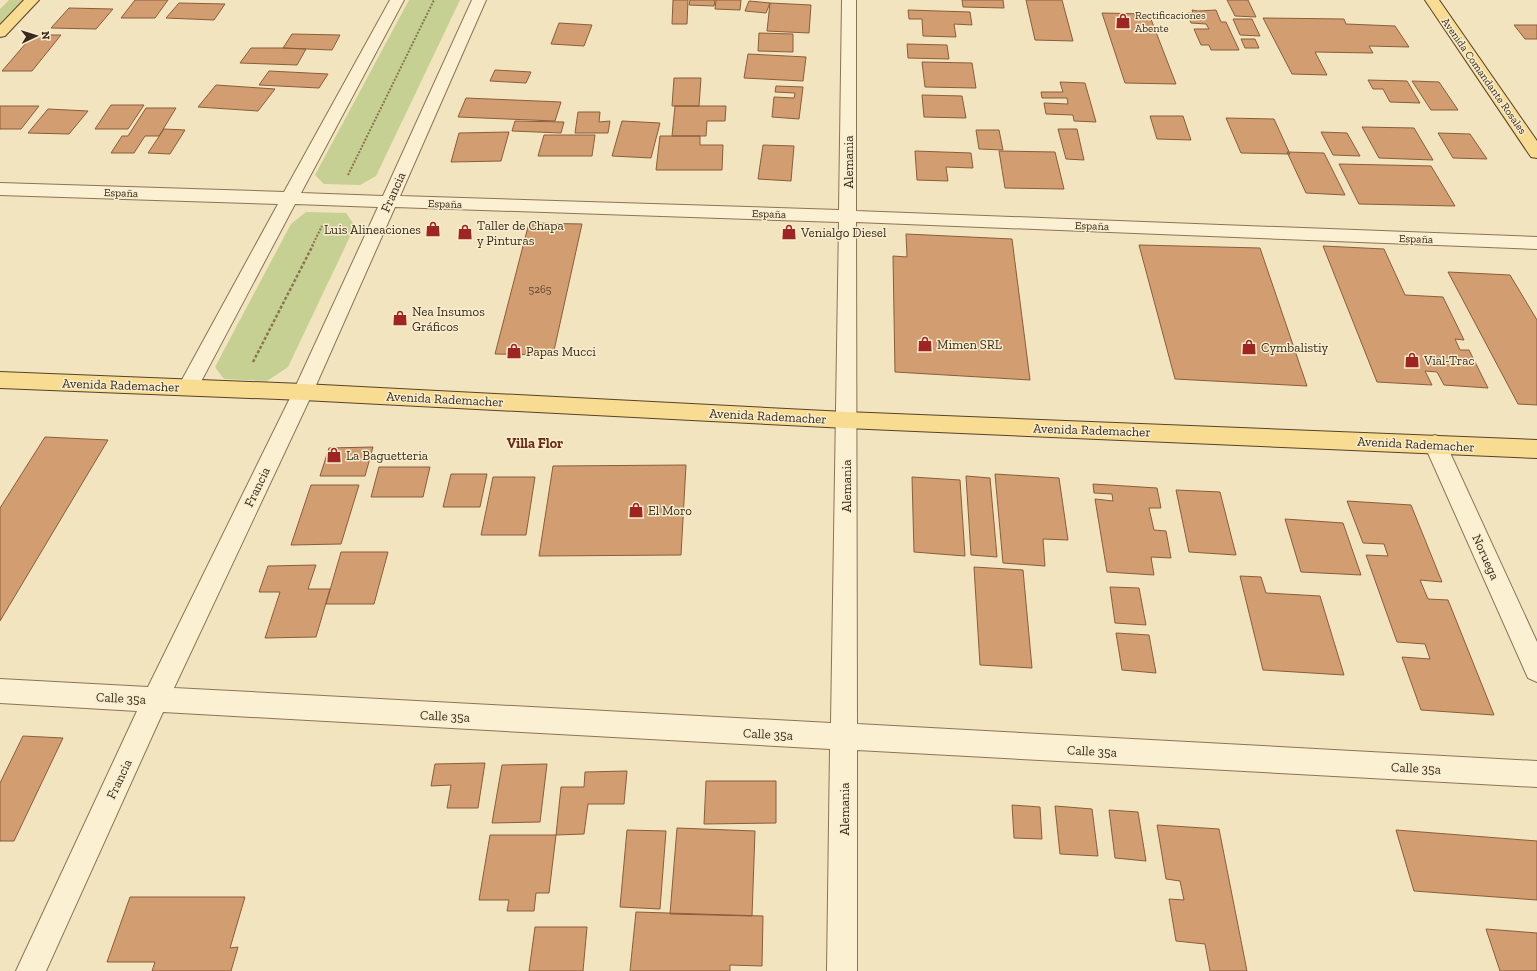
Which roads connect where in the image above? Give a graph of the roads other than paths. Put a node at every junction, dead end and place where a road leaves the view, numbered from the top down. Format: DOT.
graph roads {
  1 [pos="32,0"];
  2 [pos="397,0"];
  3 [pos="479,0"];
  4 [pos="849,0"];
  5 [pos="1432,0"];
  6 [pos="0,33"];
  7 [pos="1537,153"];
  8 [pos="0,189"];
  9 [pos="290,198"];
  10 [pos="388,202"];
  11 [pos="847,216"];
  12 [pos="1537,244"];
  13 [pos="0,380"];
  14 [pos="188,387"];
  15 [pos="303,392"];
  16 [pos="846,420"];
  17 [pos="1435,444"];
  18 [pos="1537,450"];
  19 [pos="1537,670"];
  20 [pos="0,691"];
  21 [pos="155,700"];
  22 [pos="844,738"];
  23 [pos="1537,774"];
  24 [pos="31,971"];
  25 [pos="842,971"];
  1 -- 6 [label="main road"];
  2 -- 9 [label="street"];
  3 -- 10 [label="street, Francia"];
  4 -- 11 [label="street, Alemania"];
  5 -- 7 [label="main road, Avenida Comandante Rosales"];
  8 -- 9 [label="street, España"];
  9 -- 10 [label="street, España"];
  9 -- 14 [label="street"];
  10 -- 11 [label="street, España"];
  10 -- 15 [label="street, Francia"];
  11 -- 12 [label="street, España"];
  11 -- 16 [label="street, Alemania"];
  13 -- 14 [label="main road, Avenida Rademacher"];
  14 -- 15 [label="main road, Avenida Rademacher"];
  15 -- 16 [label="main road, Avenida Rademacher"];
  15 -- 21 [label="street, Francia"];
  16 -- 17 [label="main road, Avenida Rademacher"];
  16 -- 22 [label="street, Alemania"];
  17 -- 18 [label="main road, Avenida Rademacher"];
  17 -- 19 [label="street, Noruega"];
  20 -- 21 [label="street, Calle 35a"];
  21 -- 22 [label="street, Calle 35a"];
  21 -- 24 [label="street, Francia"];
  22 -- 23 [label="street, Calle 35a"];
  22 -- 25 [label="street, Alemania"];
}
